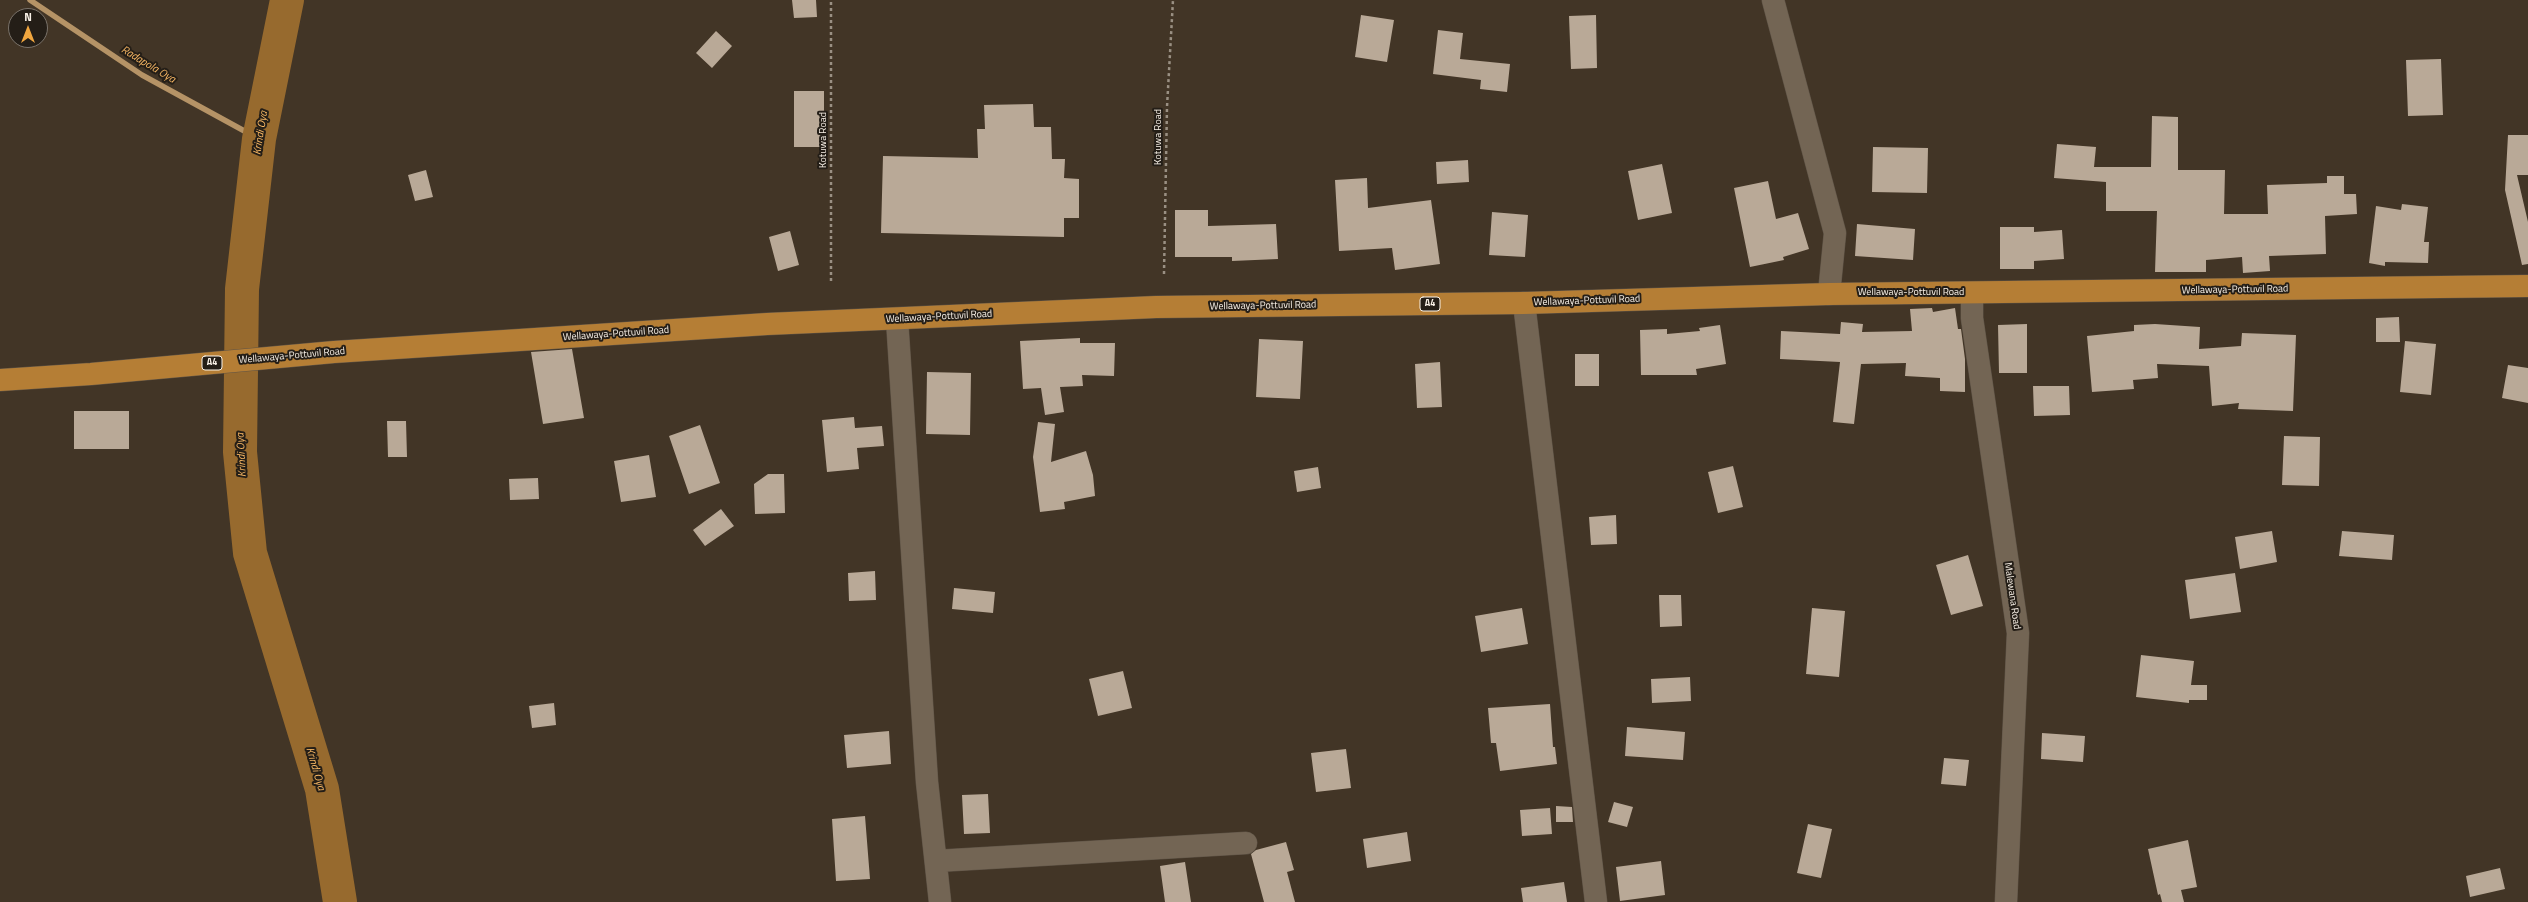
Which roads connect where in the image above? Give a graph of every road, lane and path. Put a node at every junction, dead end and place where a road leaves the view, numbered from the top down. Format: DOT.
graph roads {
  1 [pos="831,0"];
  2 [pos="1173,0"];
  3 [pos="1773,0"];
  4 [pos="1164,274"];
  5 [pos="831,281"];
  6 [pos="2528,286"];
  7 [pos="1972,293"];
  8 [pos="1829,294"];
  9 [pos="1524,303"];
  10 [pos="897,319"];
  11 [pos="0,380"];
  12 [pos="1246,843"];
  13 [pos="936,862"];
  14 [pos="940,902"];
  15 [pos="1596,902"];
  16 [pos="2006,902"];
  1 -- 5 [label="path, Kotuwa Road"];
  2 -- 4 [label="path, Kotuwa Road"];
  3 -- 8 [label="street"];
  6 -- 7 [label="highway, Wellawaya-Pottuvil Road / A4"];
  7 -- 8 [label="highway, Wellawaya-Pottuvil Road / A4"];
  7 -- 16 [label="street, Malewana Road"];
  8 -- 9 [label="highway, Wellawaya-Pottuvil Road / A4"];
  9 -- 10 [label="highway, Wellawaya-Pottuvil Road / A4"];
  9 -- 15 [label="street"];
  10 -- 11 [label="highway, Wellawaya-Pottuvil Road / A4"];
  10 -- 13 [label="street"];
  12 -- 13 [label="street"];
  13 -- 14 [label="street"];
}
